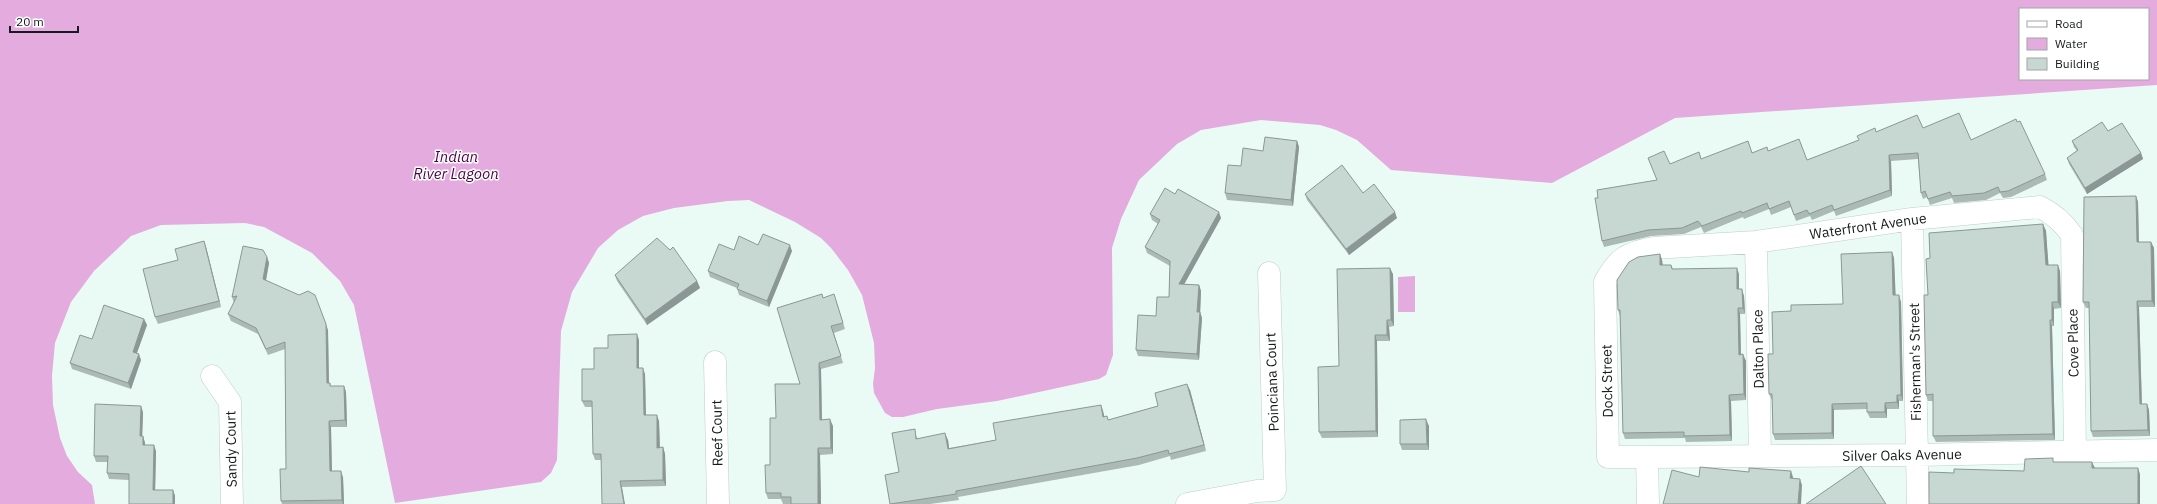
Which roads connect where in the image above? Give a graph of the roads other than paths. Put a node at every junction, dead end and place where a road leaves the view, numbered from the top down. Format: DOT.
graph roads {
  1 [pos="1912,220"];
  2 [pos="2072,235"];
  3 [pos="1756,242"];
  4 [pos="1653,248"];
  5 [pos="1269,273"];
  6 [pos="715,362"];
  7 [pos="212,376"];
  8 [pos="2157,450"];
  9 [pos="2075,452"];
  10 [pos="1917,455"];
  11 [pos="1760,456"];
  12 [pos="1647,457"];
  13 [pos="232,504"];
  14 [pos="718,504"];
  15 [pos="1187,504"];
  16 [pos="1648,504"];
  17 [pos="1918,504"];
  1 -- 2 [label="street, Waterfront Avenue"];
  1 -- 3 [label="street, Waterfront Avenue"];
  1 -- 10 [label="street, Fisherman's Street"];
  2 -- 9 [label="street, Cove Place"];
  3 -- 4 [label="street, Waterfront Avenue"];
  3 -- 11 [label="street, Dalton Place"];
  4 -- 12 [label="street, Dock Street"];
  5 -- 15 [label="street, Poinciana Court"];
  6 -- 14 [label="street, Reef Court"];
  7 -- 13 [label="street, Sandy Court"];
  8 -- 9 [label="street, Silver Oaks Avenue"];
  9 -- 10 [label="street, Silver Oaks Avenue"];
  10 -- 11 [label="street, Silver Oaks Avenue"];
  10 -- 17 [label="street, Fisherman's Street"];
  11 -- 12 [label="street, Silver Oaks Avenue"];
  12 -- 16 [label="street"];
}
